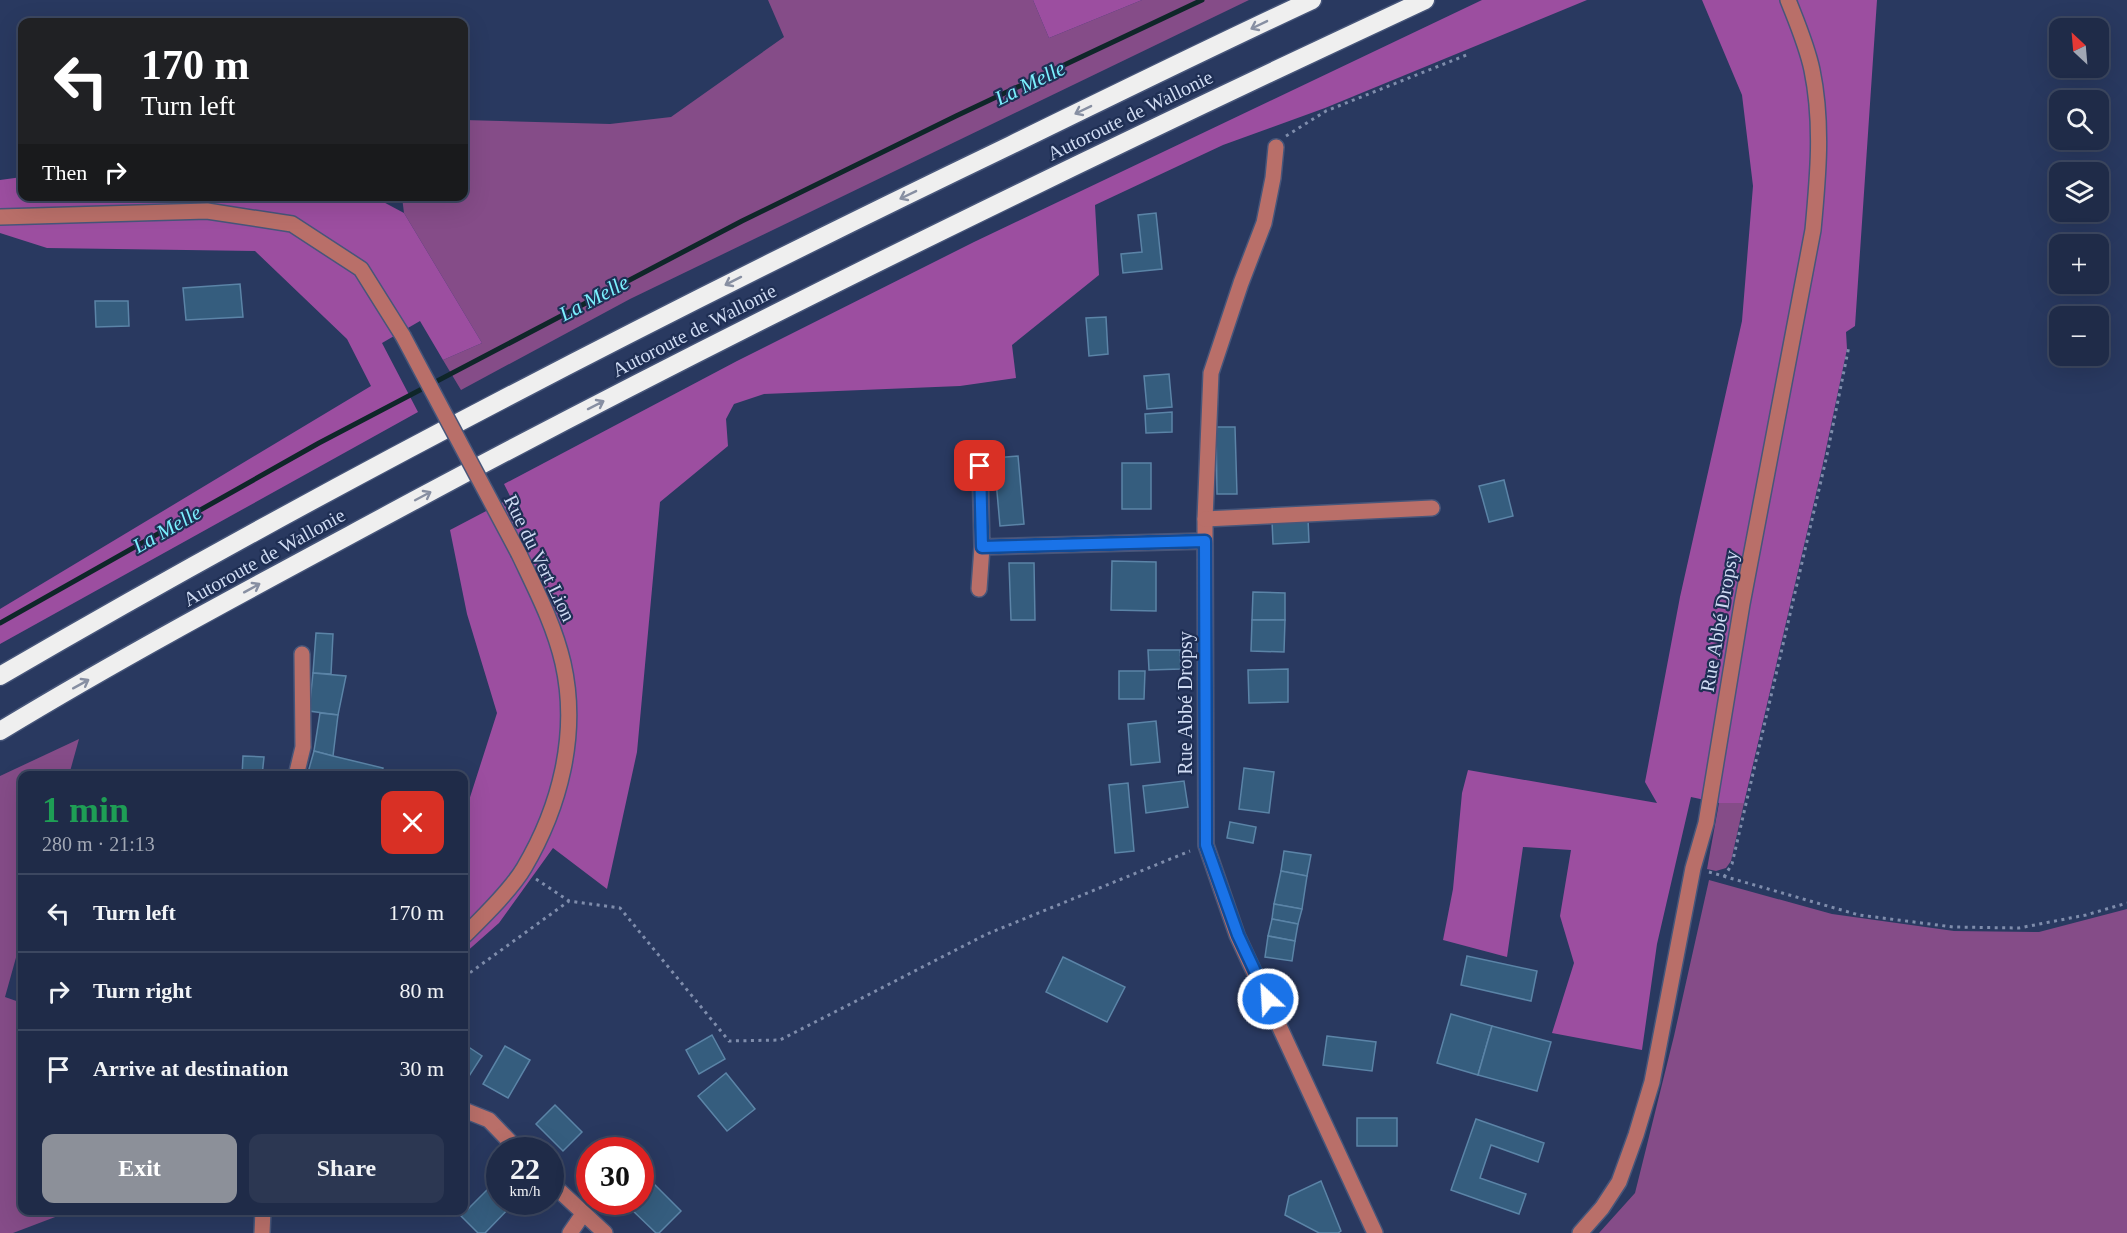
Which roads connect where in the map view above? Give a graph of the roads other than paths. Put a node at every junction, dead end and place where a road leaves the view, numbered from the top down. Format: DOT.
graph roads {
  1 [pos="1312,0"];
  2 [pos="1425,0"];
  3 [pos="1788,0"];
  4 [pos="1276,147"];
  5 [pos="0,217"];
  6 [pos="980,466"];
  7 [pos="1432,508"];
  8 [pos="1205,519"];
  9 [pos="1205,541"];
  10 [pos="982,547"];
  11 [pos="979,589"];
  12 [pos="302,654"];
  13 [pos="0,676"];
  14 [pos="0,731"];
  15 [pos="297,771"];
  16 [pos="468,932"];
  17 [pos="468,1112"];
  18 [pos="505,1137"];
  19 [pos="564,1196"];
  20 [pos="576,1207"];
  21 [pos="263,1215"];
  22 [pos="582,1215"];
  23 [pos="584,1215"];
  24 [pos="262,1233"];
  25 [pos="570,1233"];
  26 [pos="605,1233"];
  27 [pos="1375,1233"];
  28 [pos="1580,1233"];
  1 -- 13 [label="highway, Autoroute de Wallonie, one-way"];
  14 -- 2 [label="highway, Autoroute de Wallonie, one-way"];
  3 -- 28 [label="street, Rue Abbé Dropsy"];
  4 -- 8 [label="street, Rue Abbé Dropsy"];
  5 -- 16 [label="street, Rue du Vert Lion, bridge"];
  6 -- 10 [label="street"];
  7 -- 8 [label="street"];
  8 -- 9 [label="street, Rue Abbé Dropsy"];
  9 -- 10 [label="street"];
  9 -- 27 [label="street, Rue Abbé Dropsy"];
  10 -- 11 [label="street"];
  12 -- 15 [label="street"];
  17 -- 18 [label="street"];
  19 -- 20 [label="street"];
  21 -- 24 [label="street"];
  22 -- 25 [label="street"];
  23 -- 26 [label="street"];
}
